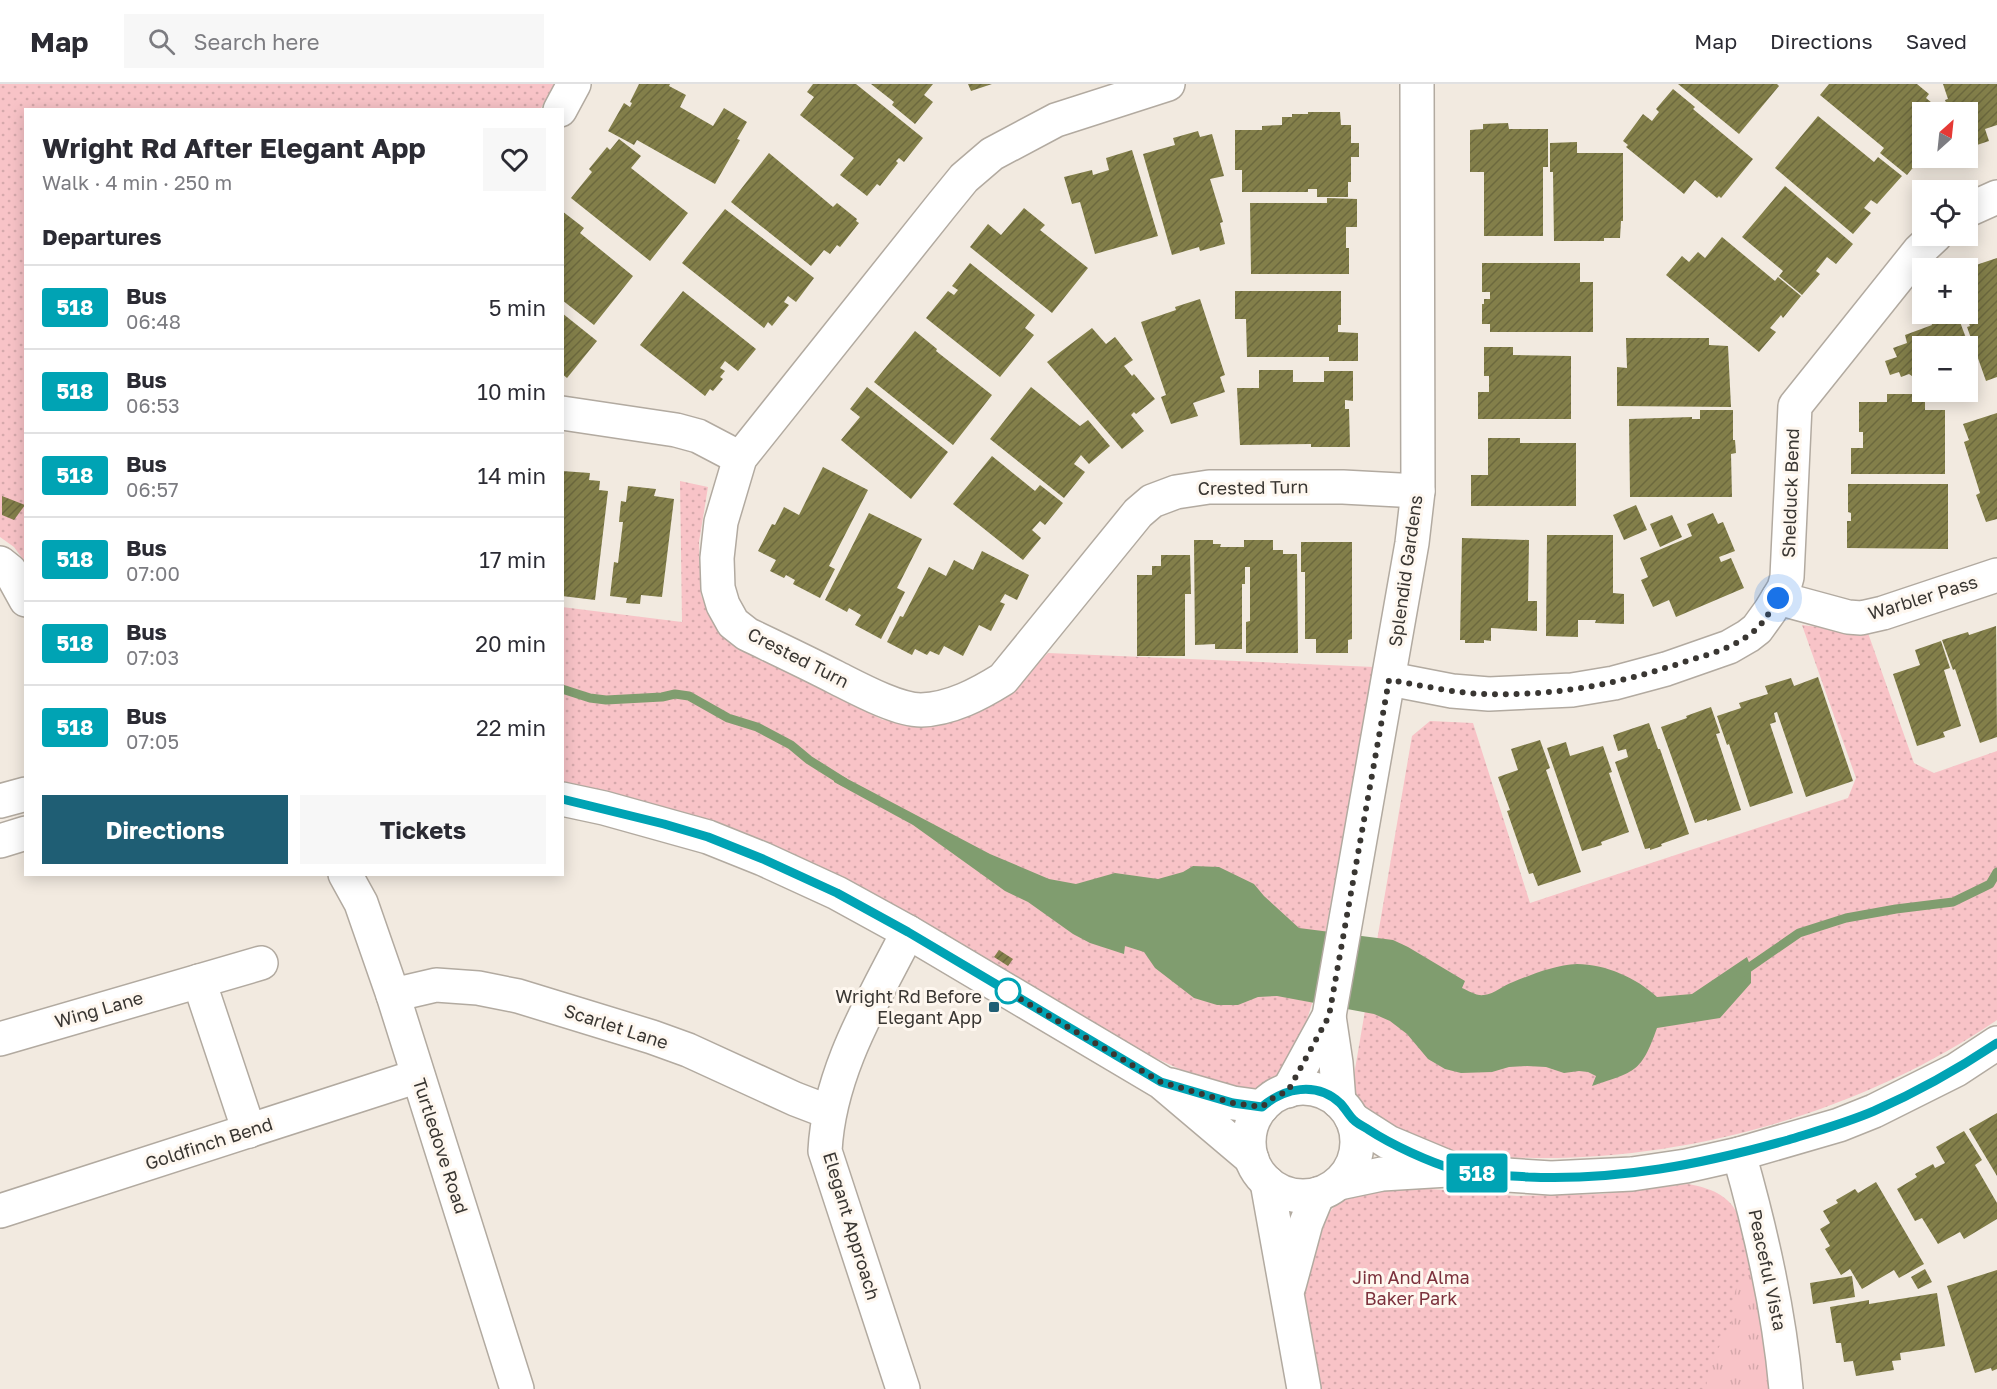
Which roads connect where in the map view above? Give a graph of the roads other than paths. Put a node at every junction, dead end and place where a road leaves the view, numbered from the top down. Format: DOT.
graph roads {
  1 [pos="574,84"];
  2 [pos="1168,84"];
  3 [pos="1417,84"];
  4 [pos="561,108"];
  5 [pos="1997,197"];
  6 [pos="1978,206"];
  7 [pos="1924,246"];
  8 [pos="564,412"];
  9 [pos="740,458"];
  10 [pos="1418,491"];
  11 [pos="0,563"];
  12 [pos="1997,575"];
  13 [pos="24,596"];
  14 [pos="1778,598"];
  15 [pos="1389,680"];
  16 [pos="24,795"];
  17 [pos="564,799"];
  18 [pos="0,801"];
  19 [pos="24,834"];
  20 [pos="0,841"];
  21 [pos="347,876"];
  22 [pos="360,889"];
  23 [pos="908,932"];
  24 [pos="261,963"];
  25 [pos="199,981"];
  26 [pos="393,995"];
  27 [pos="1329,1016"];
  28 [pos="0,1039"];
  29 [pos="1997,1043"];
  30 [pos="418,1076"];
  31 [pos="1161,1082"];
  32 [pos="1275,1099"];
  33 [pos="1345,1111"];
  34 [pos="829,1112"];
  35 [pos="249,1131"];
  36 [pos="1739,1154"];
  37 [pos="1455,1170"];
  38 [pos="1260,1171"];
  39 [pos="1329,1188"];
  40 [pos="0,1211"];
  41 [pos="1287,1294"];
  42 [pos="517,1389"];
  43 [pos="903,1389"];
  44 [pos="1304,1389"];
  45 [pos="1786,1389"];
  1 -- 4 [label="street"];
  2 -- 9 [label="street, Crested Turn"];
  3 -- 10 [label="street, Splendid Gardens"];
  5 -- 6 [label="street"];
  7 -- 14 [label="street, Shelduck Bend"];
  8 -- 9 [label="street"];
  9 -- 10 [label="street, Crested Turn"];
  10 -- 15 [label="street, Splendid Gardens"];
  11 -- 13 [label="street"];
  12 -- 14 [label="street, Warbler Pass"];
  14 -- 15 [label="street, Shelduck Bend"];
  15 -- 27 [label="street, Splendid Gardens"];
  16 -- 18 [label="street"];
  17 -- 23 [label="street"];
  19 -- 20 [label="street"];
  21 -- 22 [label="street, Turtledove Road"];
  22 -- 26 [label="street, Turtledove Road"];
  23 -- 31 [label="street"];
  23 -- 34 [label="street, Elegant Approach"];
  24 -- 25 [label="street, Wing Lane"];
  25 -- 28 [label="street, Wing Lane"];
  25 -- 35 [label="street"];
  26 -- 30 [label="street, Turtledove Road"];
  26 -- 34 [label="street, Scarlet Lane"];
  27 -- 32 [label="street, Splendid Gardens"];
  27 -- 33 [label="street, Splendid Gardens"];
  29 -- 36 [label="street"];
  30 -- 35 [label="street, Goldfinch Bend"];
  30 -- 42 [label="street, Turtledove Road"];
  31 -- 32 [label="street"];
  31 -- 38 [label="street"];
  32 -- 33 [label="street"];
  32 -- 38 [label="street"];
  33 -- 37 [label="street"];
  33 -- 39 [label="street"];
  34 -- 43 [label="street, Elegant Approach"];
  35 -- 40 [label="street, Goldfinch Bend"];
  36 -- 37 [label="street"];
  36 -- 45 [label="street, Peaceful Vista"];
  37 -- 39 [label="street"];
  38 -- 39 [label="street"];
  38 -- 41 [label="street"];
  39 -- 41 [label="street"];
  41 -- 44 [label="street"];
}
